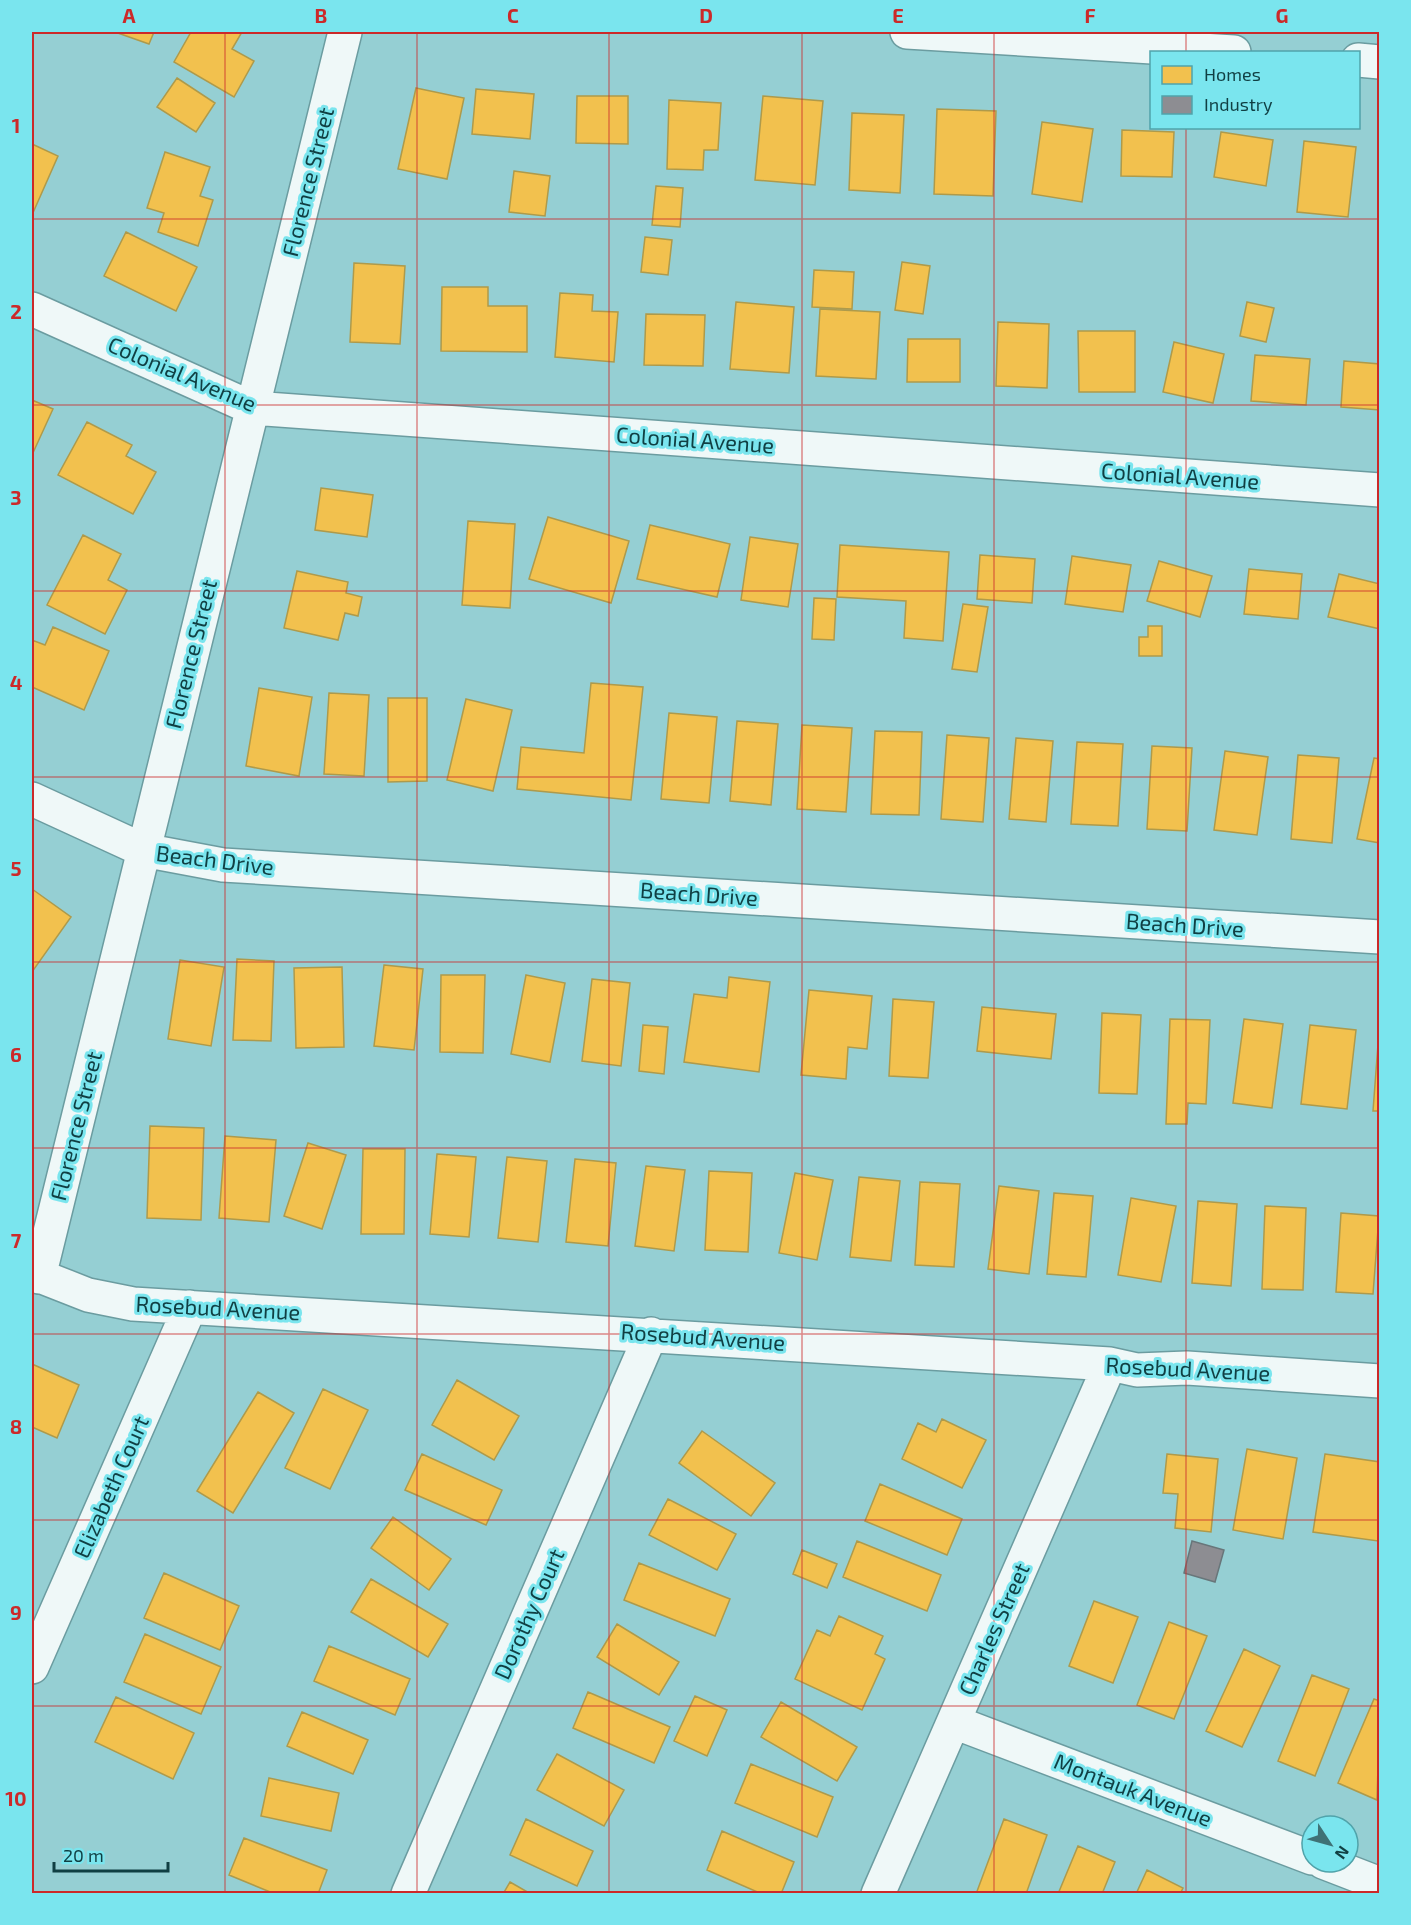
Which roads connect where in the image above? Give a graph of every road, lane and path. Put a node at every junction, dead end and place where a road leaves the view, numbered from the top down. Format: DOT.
graph roads {
  1 [pos="345,32"];
  2 [pos="907,32"];
  3 [pos="1218,51"];
  4 [pos="1360,60"];
  5 [pos="1380,62"];
  6 [pos="32,309"];
  7 [pos="252,408"];
  8 [pos="1380,490"];
  9 [pos="32,799"];
  10 [pos="142,850"];
  11 [pos="1380,937"];
  12 [pos="35,1275"];
  13 [pos="190,1307"];
  14 [pos="651,1334"];
  15 [pos="1110,1364"];
  16 [pos="1380,1381"];
  17 [pos="32,1667"];
  18 [pos="954,1722"];
  19 [pos="1300,1853"];
  20 [pos="1354,1874"];
  21 [pos="1380,1884"];
  22 [pos="408,1893"];
  23 [pos="878,1893"];
  1 -- 7 [label="street, Florence Street"];
  2 -- 3 [label="street"];
  4 -- 5 [label="street"];
  6 -- 7 [label="street, Colonial Avenue"];
  7 -- 8 [label="street, Colonial Avenue"];
  7 -- 10 [label="street, Florence Street"];
  9 -- 10 [label="street, Beach Drive"];
  10 -- 11 [label="street, Beach Drive"];
  10 -- 12 [label="street, Florence Street"];
  12 -- 13 [label="street, Rosebud Avenue"];
  13 -- 14 [label="street, Rosebud Avenue"];
  13 -- 17 [label="street, Elizabeth Court"];
  14 -- 15 [label="street, Rosebud Avenue"];
  14 -- 22 [label="street, Dorothy Court"];
  15 -- 16 [label="street, Rosebud Avenue"];
  15 -- 18 [label="street, Charles Street"];
  18 -- 19 [label="street, Montauk Avenue"];
  18 -- 23 [label="street, Charles Street"];
  20 -- 21 [label="street"];
}
